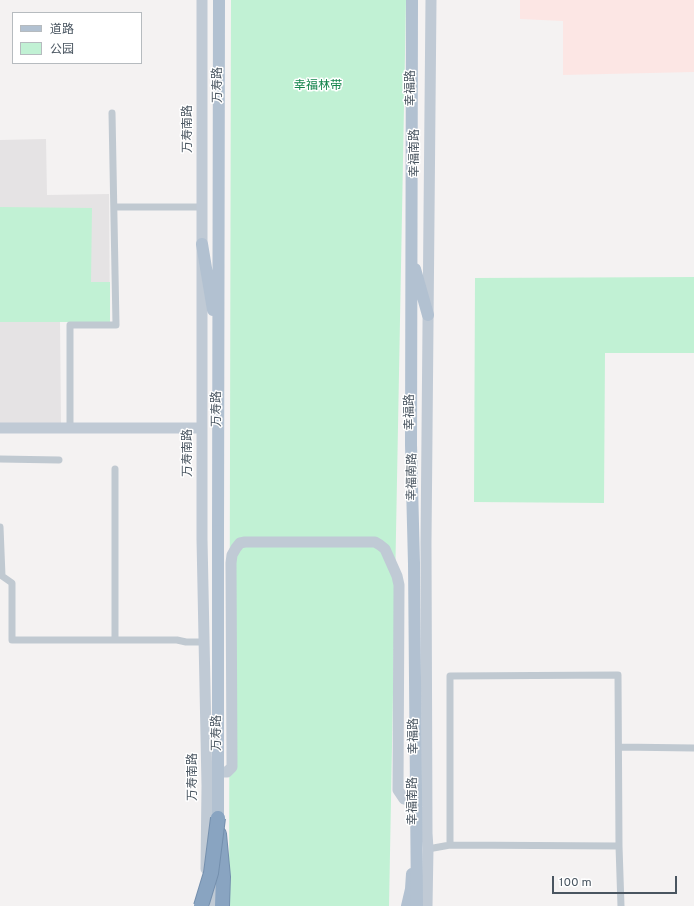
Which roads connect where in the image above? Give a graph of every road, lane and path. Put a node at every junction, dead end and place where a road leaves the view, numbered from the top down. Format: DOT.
graph roads {
  1 [pos="202,0"];
  2 [pos="219,0"];
  3 [pos="412,0"];
  4 [pos="431,0"];
  5 [pos="112,113"];
  6 [pos="114,207"];
  7 [pos="202,207"];
  8 [pos="202,244"];
  9 [pos="411,255"];
  10 [pos="428,314"];
  11 [pos="218,346"];
  12 [pos="0,428"];
  13 [pos="70,428"];
  14 [pos="202,428"];
  15 [pos="0,459"];
  16 [pos="59,460"];
  17 [pos="115,469"];
  18 [pos="0,527"];
  19 [pos="115,640"];
  20 [pos="204,642"];
  21 [pos="619,747"];
  22 [pos="694,748"];
  23 [pos="207,772"];
  24 [pos="427,801"];
  25 [pos="218,818"];
  26 [pos="415,825"];
  27 [pos="450,845"];
  28 [pos="619,846"];
  29 [pos="428,849"];
  30 [pos="206,865"];
  31 [pos="428,876"];
  32 [pos="201,906"];
  33 [pos="206,906"];
  34 [pos="215,906"];
  35 [pos="222,906"];
  36 [pos="407,906"];
  37 [pos="413,906"];
  38 [pos="416,906"];
  39 [pos="427,906"];
  40 [pos="621,906"];
  1 -- 7 [label="main road, 万寿南路"];
  2 -- 11 [label="main road, 万寿路"];
  3 -- 9 [label="main road, 幸福路"];
  4 -- 10 [label="main road, 幸福南路"];
  5 -- 6 [label="street"];
  6 -- 7 [label="street"];
  6 -- 13 [label="street"];
  7 -- 8 [label="main road, 万寿南路"];
  8 -- 11 [label="main road"];
  8 -- 14 [label="main road, 万寿南路"];
  9 -- 10 [label="main road"];
  9 -- 26 [label="main road, 幸福路, bridge"];
  10 -- 24 [label="main road, 幸福南路"];
  11 -- 25 [label="main road, 万寿路, bridge"];
  12 -- 13 [label="main road"];
  13 -- 14 [label="main road"];
  14 -- 20 [label="main road, 万寿南路"];
  15 -- 16 [label="street"];
  17 -- 19 [label="street"];
  18 -- 19 [label="street"];
  19 -- 20 [label="street"];
  20 -- 23 [label="main road, 万寿南路"];
  21 -- 22 [label="street"];
  21 -- 27 [label="street"];
  21 -- 28 [label="street"];
  23 -- 24 [label="main road"];
  23 -- 30 [label="main road, 万寿南路"];
  24 -- 29 [label="main road, 幸福南路"];
  25 -- 32 [label="highway, bridge"];
  25 -- 35 [label="highway, bridge"];
  26 -- 36 [label="main road, bridge"];
  26 -- 38 [label="main road, bridge"];
  27 -- 28 [label="street"];
  27 -- 29 [label="street"];
  28 -- 40 [label="street"];
  29 -- 31 [label="main road, 幸福南路"];
  30 -- 33 [label="main road, 万寿南路"];
  30 -- 34 [label="main road"];
  31 -- 37 [label="main road"];
  31 -- 39 [label="main road, 幸福南路"];
}
